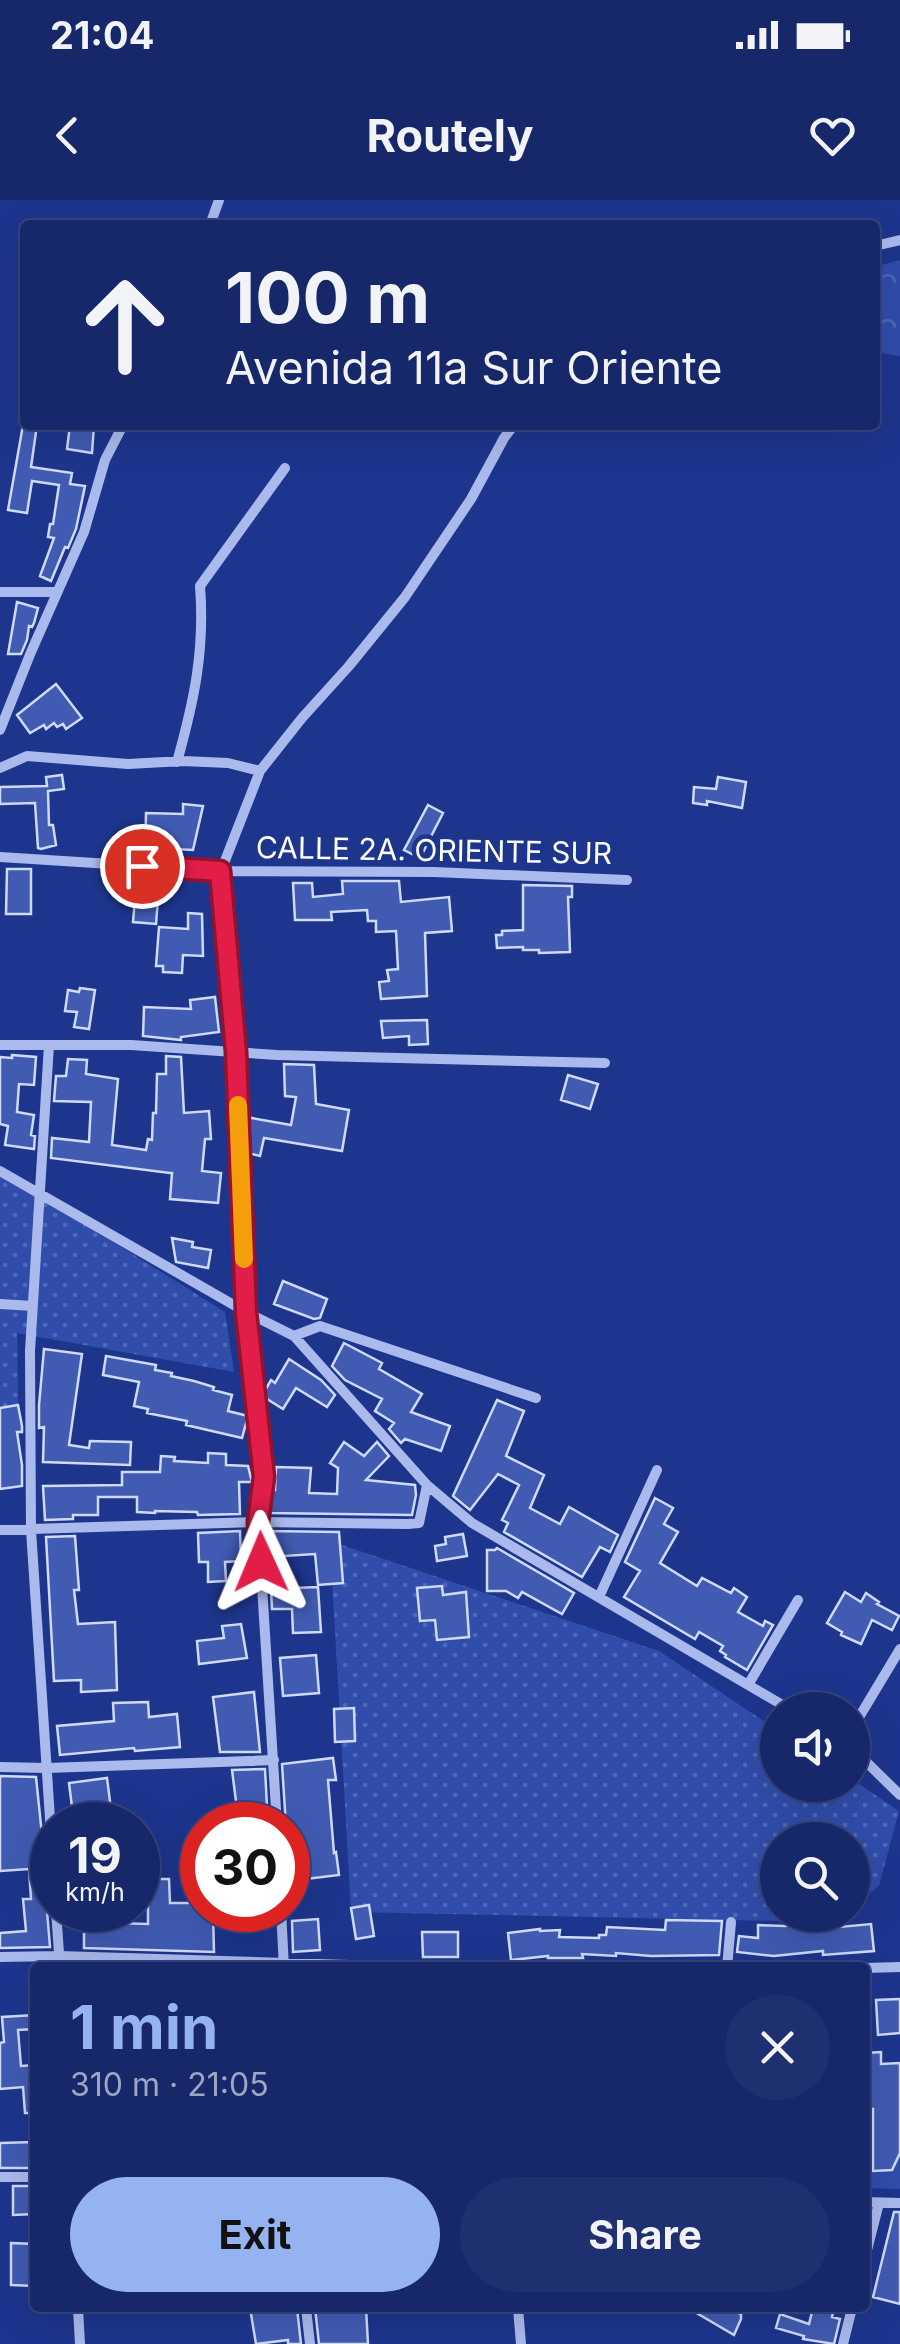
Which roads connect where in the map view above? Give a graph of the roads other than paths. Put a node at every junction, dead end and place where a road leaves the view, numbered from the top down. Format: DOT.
graph roads {
  1 [pos="120,430"];
  2 [pos="510,430"];
  3 [pos="285,468"];
  4 [pos="0,592"];
  5 [pos="58,592"];
  6 [pos="0,730"];
  7 [pos="177,762"];
  8 [pos="0,768"];
  9 [pos="260,771"];
  10 [pos="0,857"];
  11 [pos="220,871"];
  12 [pos="627,880"];
  13 [pos="0,1045"];
  14 [pos="49,1046"];
  15 [pos="236,1052"];
  16 [pos="605,1063"];
  17 [pos="0,1171"];
  18 [pos="39,1192"];
  19 [pos="0,1304"];
  20 [pos="33,1306"];
  21 [pos="246,1312"];
  22 [pos="294,1336"];
  23 [pos="536,1398"];
  24 [pos="656,1470"];
  25 [pos="427,1484"];
  26 [pos="258,1522"];
  27 [pos="0,1530"];
  28 [pos="31,1530"];
  29 [pos="599,1597"];
  30 [pos="798,1600"];
  31 [pos="900,1649"];
  32 [pos="748,1685"];
  33 [pos="760,1692"];
  34 [pos="870,1698"];
  35 [pos="274,1760"];
  36 [pos="870,1766"];
  37 [pos="0,1767"];
  38 [pos="48,1768"];
  39 [pos="900,1795"];
  40 [pos="50,1802"];
  41 [pos="276,1802"];
  42 [pos="731,1922"];
  43 [pos="57,1932"];
  44 [pos="282,1932"];
  45 [pos="0,1957"];
  46 [pos="59,1962"];
  47 [pos="284,1962"];
  48 [pos="728,1962"];
  49 [pos="900,1967"];
  50 [pos="870,1968"];
  51 [pos="0,2177"];
  52 [pos="30,2177"];
  53 [pos="870,2202"];
  54 [pos="900,2202"];
  55 [pos="879,2203"];
  56 [pos="870,2238"];
  57 [pos="78,2312"];
  58 [pos="306,2312"];
  59 [pos="518,2312"];
  60 [pos="851,2312"];
  61 [pos="80,2344"];
  62 [pos="310,2344"];
  63 [pos="521,2344"];
  64 [pos="843,2344"];
  1 -- 5 [label="street"];
  2 -- 9 [label="street"];
  3 -- 7 [label="street"];
  4 -- 5 [label="street"];
  5 -- 6 [label="street"];
  7 -- 8 [label="street"];
  7 -- 9 [label="street"];
  9 -- 11 [label="street"];
  10 -- 11 [label="street, CALLE 2A. ORIENTE SUR"];
  11 -- 12 [label="street, CALLE 2A. ORIENTE SUR"];
  11 -- 15 [label="street"];
  13 -- 14 [label="street"];
  14 -- 15 [label="street"];
  14 -- 18 [label="street"];
  15 -- 16 [label="street"];
  15 -- 21 [label="street"];
  17 -- 18 [label="street"];
  18 -- 20 [label="street"];
  18 -- 21 [label="street"];
  19 -- 20 [label="street"];
  20 -- 28 [label="street"];
  21 -- 22 [label="street"];
  21 -- 26 [label="street"];
  22 -- 23 [label="street"];
  22 -- 25 [label="street"];
  24 -- 29 [label="street"];
  25 -- 26 [label="street"];
  25 -- 29 [label="street"];
  26 -- 28 [label="street"];
  26 -- 35 [label="street"];
  27 -- 28 [label="street"];
  28 -- 38 [label="street"];
  29 -- 32 [label="street"];
  30 -- 32 [label="street"];
  31 -- 34 [label="street"];
  32 -- 33 [label="street"];
  35 -- 38 [label="street"];
  35 -- 41 [label="street"];
  36 -- 39 [label="street"];
  37 -- 38 [label="street"];
  38 -- 40 [label="street"];
  42 -- 48 [label="street"];
  43 -- 46 [label="street"];
  44 -- 47 [label="street"];
  45 -- 46 [label="street"];
  49 -- 50 [label="street"];
  51 -- 52 [label="street"];
  53 -- 55 [label="street"];
  54 -- 55 [label="street"];
  55 -- 56 [label="street"];
  57 -- 61 [label="street"];
  58 -- 62 [label="street"];
  59 -- 63 [label="street"];
  60 -- 64 [label="street"];
}
